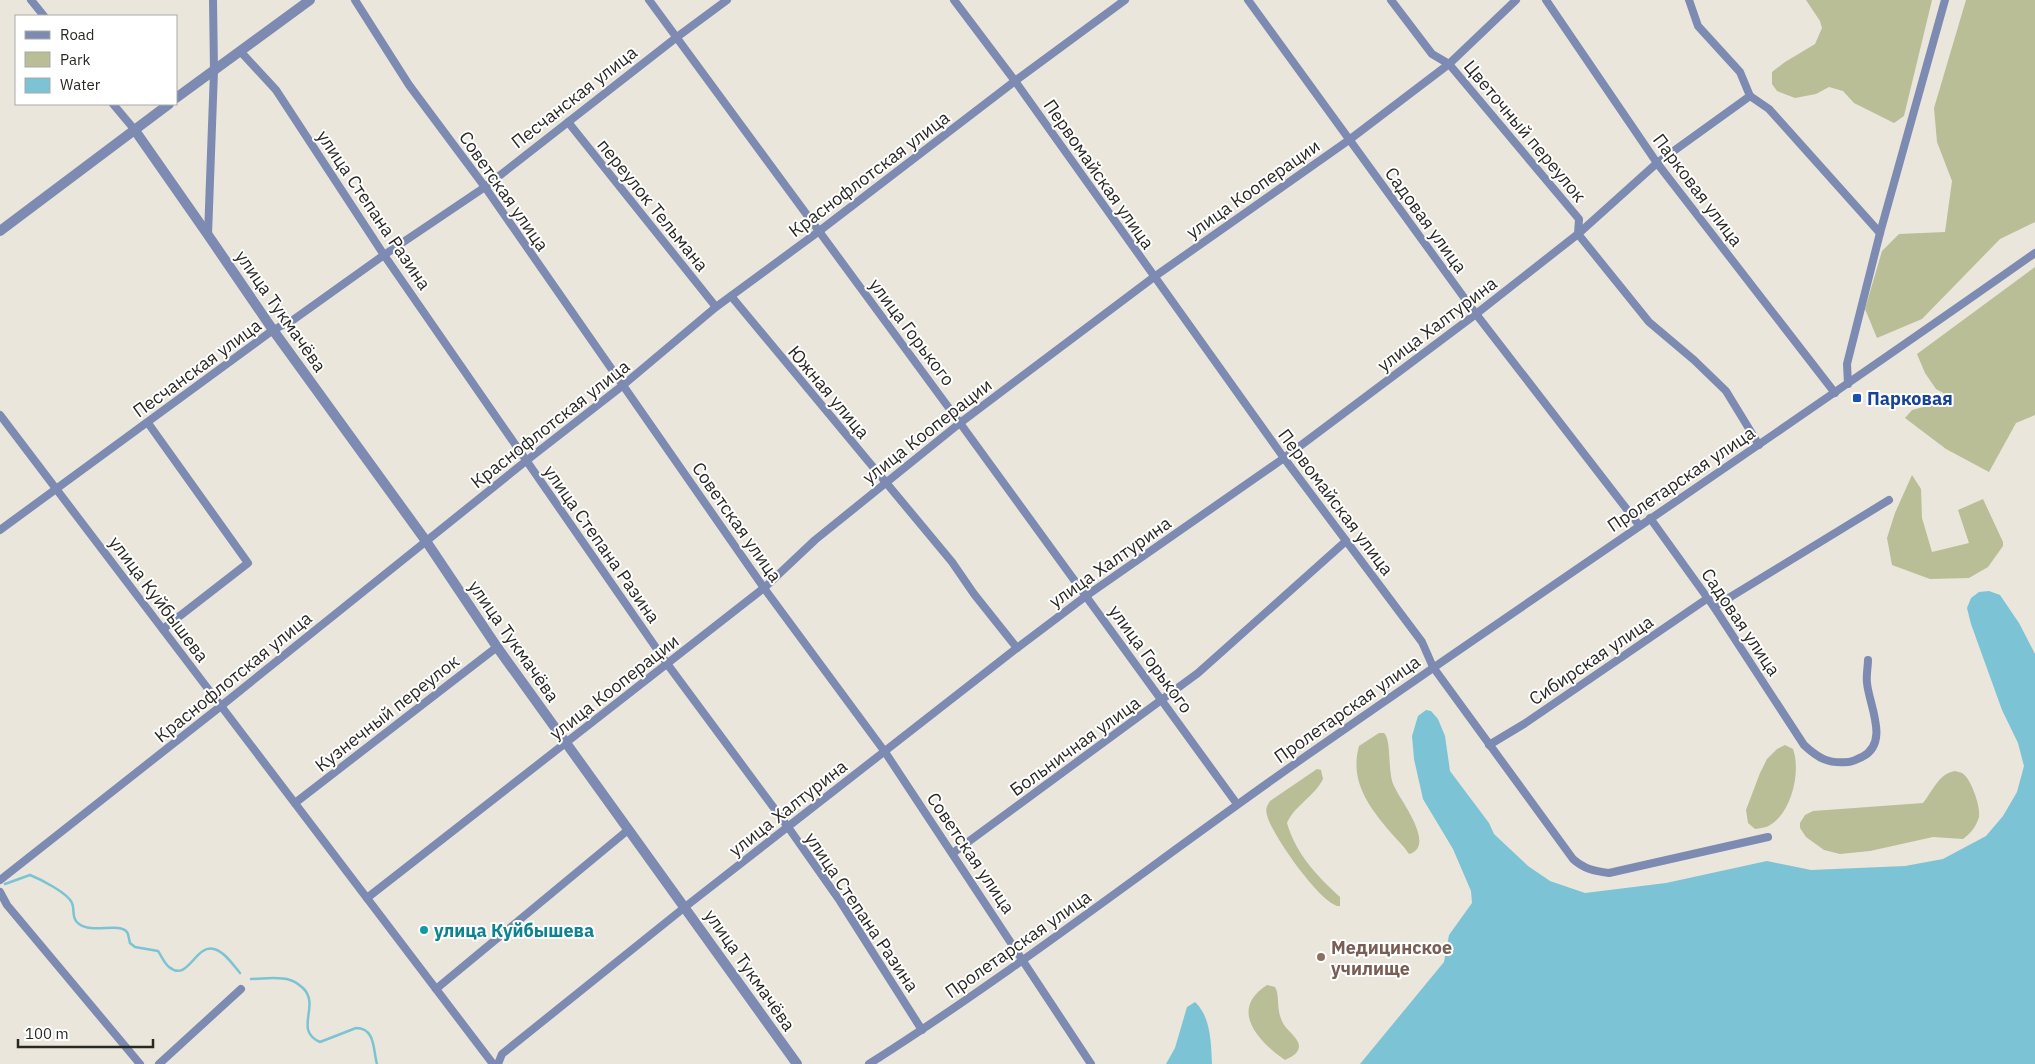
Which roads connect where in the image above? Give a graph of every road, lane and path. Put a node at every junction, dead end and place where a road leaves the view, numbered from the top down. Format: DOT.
graph roads {
  1 [pos="31,0"];
  2 [pos="213,0"];
  3 [pos="310,0"];
  4 [pos="355,0"];
  5 [pos="649,0"];
  6 [pos="727,0"];
  7 [pos="954,0"];
  8 [pos="1125,0"];
  9 [pos="1248,0"];
  10 [pos="1391,0"];
  11 [pos="1516,0"];
  12 [pos="1546,0"];
  13 [pos="1689,0"];
  14 [pos="1945,0"];
  15 [pos="43,15"];
  16 [pos="677,36"];
  17 [pos="240,51"];
  18 [pos="1449,64"];
  19 [pos="214,71"];
  20 [pos="1015,81"];
  21 [pos="1750,96"];
  22 [pos="178,97"];
  23 [pos="114,105"];
  24 [pos="168,105"];
  25 [pos="568,122"];
  26 [pos="134,129"];
  27 [pos="1349,140"];
  28 [pos="1657,163"];
  29 [pos="485,186"];
  30 [pos="0,231"];
  31 [pos="818,232"];
  32 [pos="1880,233"];
  33 [pos="1578,234"];
  34 [pos="208,235"];
  35 [pos="2035,253"];
  36 [pos="384,255"];
  37 [pos="1154,277"];
  38 [pos="731,296"];
  39 [pos="716,307"];
  40 [pos="1476,314"];
  41 [pos="273,330"];
  42 [pos="1848,384"];
  43 [pos="622,386"];
  44 [pos="1834,394"];
  45 [pos="0,415"];
  46 [pos="148,423"];
  47 [pos="960,423"];
  48 [pos="1759,445"];
  49 [pos="1284,458"];
  50 [pos="526,461"];
  51 [pos="885,483"];
  52 [pos="57,490"];
  53 [pos="1890,500"];
  54 [pos="1650,518"];
  55 [pos="1640,525"];
  56 [pos="0,530"];
  57 [pos="426,541"];
  58 [pos="1346,541"];
  59 [pos="764,588"];
  60 [pos="1086,596"];
  61 [pos="1708,598"];
  62 [pos="1714,607"];
  63 [pos="163,629"];
  64 [pos="497,647"];
  65 [pos="1017,648"];
  66 [pos="1868,660"];
  67 [pos="668,665"];
  68 [pos="1433,667"];
  69 [pos="1163,700"];
  70 [pos="221,706"];
  71 [pos="565,743"];
  72 [pos="1489,745"];
  73 [pos="885,752"];
  74 [pos="295,803"];
  75 [pos="1237,804"];
  76 [pos="788,827"];
  77 [pos="628,830"];
  78 [pos="1768,837"];
  79 [pos="953,853"];
  80 [pos="0,880"];
  81 [pos="0,892"];
  82 [pos="367,898"];
  83 [pos="685,907"];
  84 [pos="1023,960"];
  85 [pos="436,988"];
  86 [pos="241,989"];
  87 [pos="922,1030"];
  88 [pos="140,1064"];
  89 [pos="159,1064"];
  90 [pos="493,1064"];
  91 [pos="498,1064"];
  92 [pos="797,1064"];
  93 [pos="869,1064"];
  94 [pos="1091,1064"];
  1 -- 15 [label="street"];
  2 -- 19 [label="street"];
  3 -- 17 [label="street"];
  4 -- 29 [label="street, Советская улица"];
  5 -- 16 [label="street, улица Горького"];
  6 -- 16 [label="street, Песчанская улица"];
  7 -- 20 [label="street, Первомайская улица"];
  8 -- 20 [label="street, Краснофлотская улица"];
  9 -- 27 [label="street, Садовая улица"];
  10 -- 18 [label="street, Цветочный переулок"];
  11 -- 18 [label="street, улица Кооперации"];
  12 -- 28 [label="street, Парковая улица"];
  13 -- 21 [label="street"];
  14 -- 32 [label="street"];
  16 -- 25 [label="street, Песчанская улица"];
  16 -- 31 [label="street, улица Горького"];
  17 -- 19 [label="street"];
  17 -- 36 [label="street, улица Степана Разина"];
  18 -- 27 [label="street, улица Кооперации"];
  18 -- 33 [label="street, Цветочный переулок"];
  19 -- 22 [label="street"];
  19 -- 34 [label="street"];
  20 -- 31 [label="street, Краснофлотская улица"];
  20 -- 37 [label="street, Первомайская улица"];
  21 -- 28 [label="street, улица Халтурина"];
  21 -- 32 [label="street"];
  23 -- 26 [label="street, улица Тукмачёва"];
  24 -- 26 [label="street"];
  25 -- 29 [label="street, Песчанская улица"];
  25 -- 39 [label="street, переулок Тельмана"];
  26 -- 30 [label="street"];
  26 -- 34 [label="street, улица Тукмачёва"];
  27 -- 37 [label="street, улица Кооперации"];
  27 -- 40 [label="street, Садовая улица"];
  28 -- 33 [label="street, улица Халтурина"];
  28 -- 44 [label="street, Парковая улица"];
  29 -- 36 [label="street, Песчанская улица"];
  29 -- 43 [label="street, Советская улица"];
  31 -- 38 [label="street, Краснофлотская улица"];
  31 -- 47 [label="street, улица Горького"];
  32 -- 42 [label="street"];
  33 -- 40 [label="street, улица Халтурина"];
  33 -- 48 [label="street, Цветочный переулок"];
  34 -- 41 [label="street, улица Тукмачёва"];
  35 -- 42 [label="street, Пролетарская улица"];
  36 -- 41 [label="street, Песчанская улица"];
  36 -- 50 [label="street, улица Степана Разина"];
  37 -- 47 [label="street, улица Кооперации"];
  37 -- 49 [label="street, Первомайская улица"];
  38 -- 39 [label="street, Краснофлотская улица"];
  38 -- 51 [label="street, Южная улица"];
  39 -- 43 [label="street, Краснофлотская улица"];
  40 -- 49 [label="street, улица Халтурина"];
  40 -- 55 [label="street, Садовая улица"];
  41 -- 46 [label="street, Песчанская улица"];
  41 -- 57 [label="street, улица Тукмачёва"];
  42 -- 44 [label="street, Пролетарская улица"];
  43 -- 50 [label="street, Краснофлотская улица"];
  43 -- 59 [label="street, Советская улица"];
  44 -- 48 [label="street, Пролетарская улица"];
  45 -- 52 [label="street, улица Куйбышева"];
  46 -- 52 [label="street, Песчанская улица"];
  46 -- 63 [label="street"];
  47 -- 51 [label="street, улица Кооперации"];
  47 -- 60 [label="street, улица Горького"];
  48 -- 54 [label="street, Пролетарская улица"];
  49 -- 58 [label="street, Первомайская улица"];
  49 -- 60 [label="street, улица Халтурина"];
  50 -- 57 [label="street, Краснофлотская улица"];
  50 -- 67 [label="street, улица Степана Разина"];
  51 -- 59 [label="street, улица Кооперации"];
  51 -- 65 [label="street, Южная улица"];
  52 -- 56 [label="street, Песчанская улица"];
  52 -- 63 [label="street, улица Куйбышева"];
  53 -- 62 [label="street"];
  54 -- 55 [label="street, Пролетарская улица"];
  54 -- 61 [label="street, Садовая улица"];
  55 -- 68 [label="street, Пролетарская улица"];
  57 -- 64 [label="street, улица Тукмачёва"];
  57 -- 70 [label="street, Краснофлотская улица"];
  58 -- 68 [label="street, Первомайская улица"];
  58 -- 69 [label="street, Больничная улица"];
  59 -- 67 [label="street, улица Кооперации"];
  59 -- 73 [label="street, Советская улица"];
  60 -- 65 [label="street, улица Халтурина"];
  60 -- 69 [label="street, улица Горького"];
  61 -- 62 [label="street, Садовая улица"];
  61 -- 72 [label="street, Сибирская улица"];
  62 -- 66 [label="street, Садовая улица"];
  63 -- 70 [label="street, улица Куйбышева"];
  64 -- 71 [label="street, улица Тукмачёва"];
  64 -- 74 [label="street, Кузнечный переулок"];
  65 -- 73 [label="street, улица Халтурина"];
  67 -- 71 [label="street, улица Кооперации"];
  67 -- 76 [label="street, улица Степана Разина"];
  68 -- 72 [label="street, Первомайская улица"];
  68 -- 75 [label="street, Пролетарская улица"];
  69 -- 75 [label="street, улица Горького"];
  69 -- 79 [label="street, Больничная улица"];
  70 -- 74 [label="street, улица Куйбышева"];
  70 -- 80 [label="street, Краснофлотская улица"];
  71 -- 77 [label="street, улица Тукмачёва"];
  71 -- 82 [label="street, улица Кооперации"];
  72 -- 78 [label="street, Первомайская улица"];
  73 -- 76 [label="street, улица Халтурина"];
  73 -- 79 [label="street, Советская улица"];
  74 -- 82 [label="street, улица Куйбышева"];
  75 -- 84 [label="street, Пролетарская улица"];
  76 -- 83 [label="street, улица Халтурина"];
  76 -- 87 [label="street, улица Степана Разина"];
  77 -- 83 [label="street, улица Тукмачёва"];
  77 -- 85 [label="street"];
  79 -- 84 [label="street, Советская улица"];
  81 -- 88 [label="street"];
  82 -- 85 [label="street, улица Куйбышева"];
  83 -- 91 [label="street, улица Халтурина"];
  83 -- 92 [label="street, улица Тукмачёва"];
  84 -- 87 [label="street, Пролетарская улица"];
  84 -- 94 [label="street, Советская улица"];
  85 -- 90 [label="street, улица Куйбышева"];
  86 -- 89 [label="street"];
  87 -- 93 [label="street, Пролетарская улица"];
}
